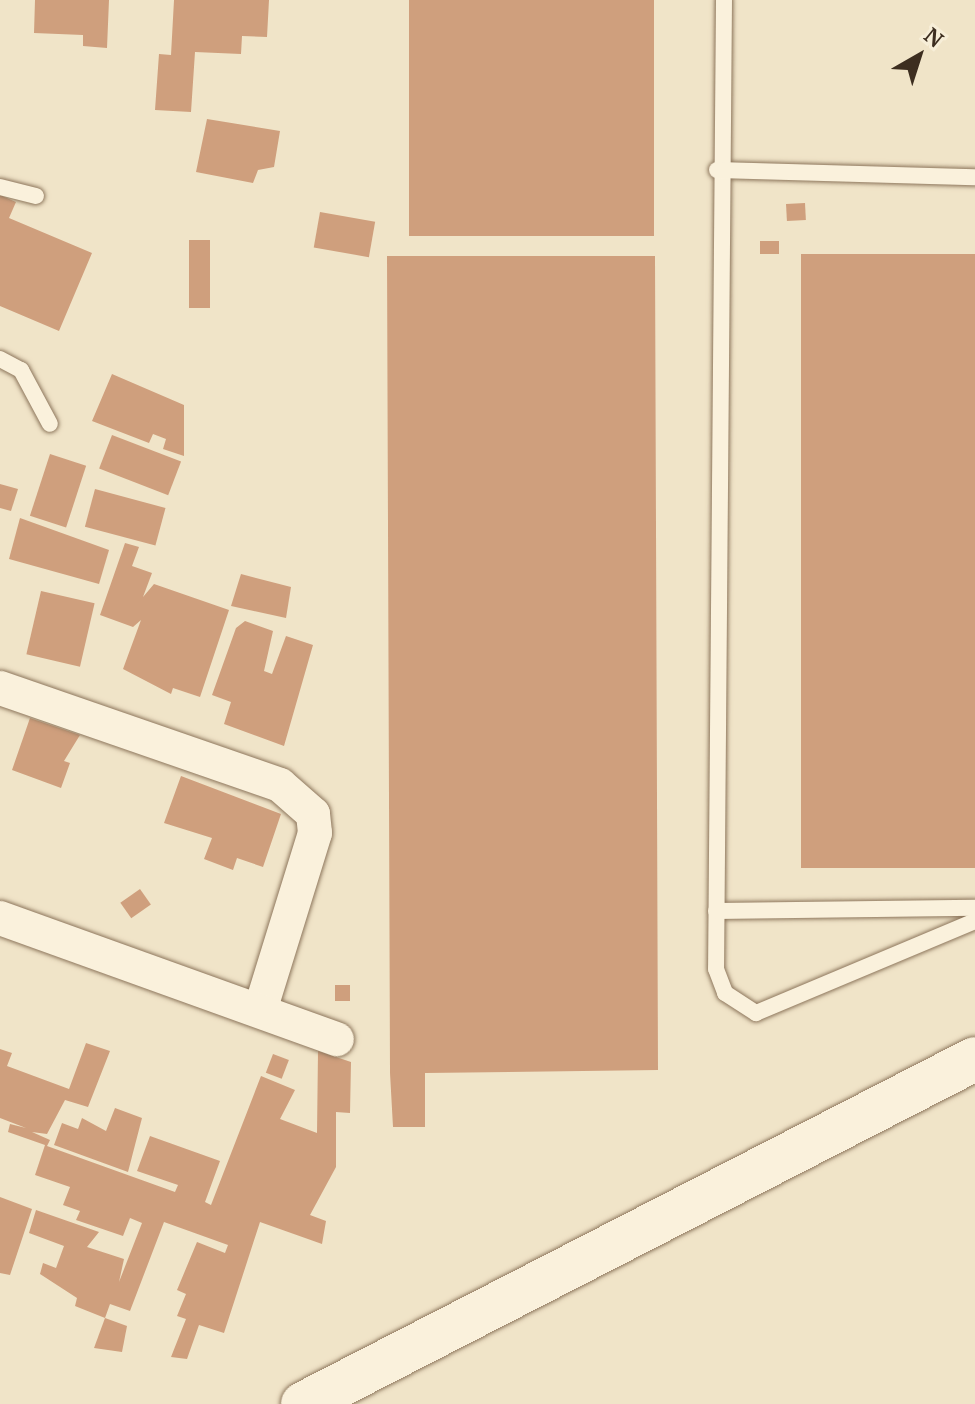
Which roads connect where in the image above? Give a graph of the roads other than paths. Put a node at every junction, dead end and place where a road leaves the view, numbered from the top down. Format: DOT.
graph roads {
  1 [pos="724,0"];
  2 [pos="717,170"];
  3 [pos="975,177"];
  4 [pos="0,187"];
  5 [pos="36,196"];
  6 [pos="0,359"];
  7 [pos="50,424"];
  8 [pos="0,688"];
  9 [pos="975,908"];
  10 [pos="716,911"];
  11 [pos="0,918"];
  12 [pos="975,921"];
  13 [pos="260,1011"];
  14 [pos="337,1039"];
  15 [pos="975,1059"];
  16 [pos="303,1404"];
  1 -- 2 [label="lane"];
  2 -- 3 [label="lane"];
  2 -- 10 [label="lane"];
  4 -- 5 [label="lane"];
  6 -- 7 [label="lane"];
  8 -- 13 [label="street"];
  9 -- 10 [label="lane"];
  10 -- 12 [label="lane"];
  11 -- 13 [label="street"];
  13 -- 14 [label="street"];
  15 -- 16 [label="street"];
}
